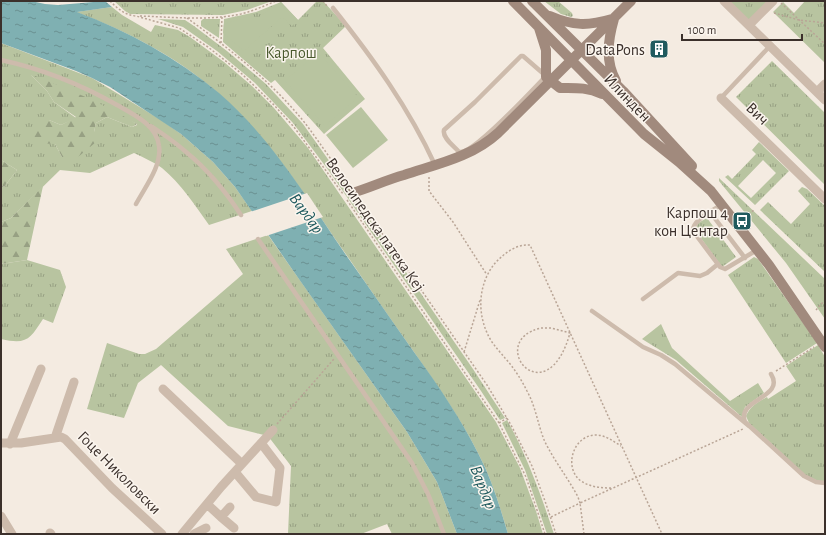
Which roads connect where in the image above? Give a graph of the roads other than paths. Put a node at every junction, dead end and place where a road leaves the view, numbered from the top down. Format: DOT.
graph roads {
  1 [pos="513,1"];
  2 [pos="532,1"];
  3 [pos="632,1"];
  4 [pos="724,1"];
  5 [pos="777,2"];
  6 [pos="333,8"];
  7 [pos="546,15"];
  8 [pos="614,18"];
  9 [pos="749,25"];
  10 [pos="538,26"];
  11 [pos="770,46"];
  12 [pos="582,50"];
  13 [pos="1,60"];
  14 [pos="572,60"];
  15 [pos="548,78"];
  16 [pos="825,84"];
  17 [pos="623,91"];
  18 [pos="817,92"];
  19 [pos="607,97"];
  20 [pos="721,98"];
  21 [pos="825,100"];
  22 [pos="145,122"];
  23 [pos="430,166"];
  24 [pos="711,191"];
  25 [pos="353,193"];
  26 [pos="825,199"];
  27 [pos="136,204"];
  28 [pos="722,204"];
  29 [pos="710,212"];
  30 [pos="241,215"];
  31 [pos="258,239"];
  32 [pos="758,250"];
  33 [pos="745,258"];
  34 [pos="718,264"];
  35 [pos="642,299"];
  36 [pos="592,311"];
  37 [pos="823,344"];
  38 [pos="41,368"];
  39 [pos="772,374"];
  40 [pos="74,382"];
  41 [pos="163,389"];
  42 [pos="749,426"];
  43 [pos="273,430"];
  44 [pos="55,438"];
  45 [pos="6,443"];
  46 [pos="261,443"];
  47 [pos="242,464"];
  48 [pos="235,472"];
  49 [pos="825,482"];
  50 [pos="207,504"];
  51 [pos="230,507"];
  52 [pos="1,516"];
  53 [pos="221,517"];
  54 [pos="206,528"];
  55 [pos="234,528"];
  56 [pos="187,533"];
  57 [pos="12,534"];
  58 [pos="162,534"];
  59 [pos="444,534"];
  1 -- 10 [label="street, Илинден"];
  2 -- 7 [label="street, Илинден"];
  3 -- 8 [label="street"];
  4 -- 9 [label="street"];
  5 -- 9 [label="street"];
  6 -- 23 [label="lane"];
  7 -- 8 [label="street"];
  7 -- 12 [label="street, Илинден"];
  8 -- 12 [label="street"];
  8 -- 17 [label="street"];
  9 -- 11 [label="street"];
  10 -- 14 [label="street, Илинден"];
  10 -- 15 [label="street"];
  11 -- 18 [label="street"];
  11 -- 20 [label="lane, Вич"];
  12 -- 14 [label="street"];
  12 -- 17 [label="street, Илинден"];
  13 -- 22 [label="lane"];
  14 -- 15 [label="street"];
  14 -- 19 [label="street, Илинден"];
  15 -- 15 [label="lane"];
  15 -- 19 [label="street"];
  15 -- 23 [label="street"];
  16 -- 18 [label="street"];
  17 -- 24 [label="street, Илинден"];
  18 -- 21 [label="street"];
  19 -- 24 [label="street, Илинден"];
  20 -- 26 [label="street, Вич"];
  22 -- 27 [label="lane"];
  22 -- 30 [label="lane"];
  23 -- 25 [label="street"];
  24 -- 28 [label="street, Илинден"];
  28 -- 29 [label="lane"];
  28 -- 32 [label="street, Илинден"];
  29 -- 33 [label="lane"];
  29 -- 34 [label="lane"];
  31 -- 59 [label="lane"];
  32 -- 33 [label="lane"];
  32 -- 37 [label="street, Илинден"];
  33 -- 34 [label="lane"];
  34 -- 35 [label="lane"];
  36 -- 42 [label="lane"];
  38 -- 45 [label="street, Гоце Николовски"];
  39 -- 42 [label="lane"];
  40 -- 44 [label="street, Гоце Николовски"];
  41 -- 47 [label="street"];
  42 -- 49 [label="lane"];
  43 -- 46 [label="street"];
  44 -- 45 [label="street, Гоце Николовски"];
  44 -- 58 [label="street, Гоце Николовски"];
  46 -- 47 [label="street"];
  46 -- 48 [label="street"];
  47 -- 48 [label="street"];
  48 -- 50 [label="street"];
  50 -- 53 [label="street"];
  50 -- 56 [label="street"];
  51 -- 53 [label="street"];
  52 -- 57 [label="street"];
  53 -- 55 [label="street"];
  54 -- 56 [label="street"];
}
